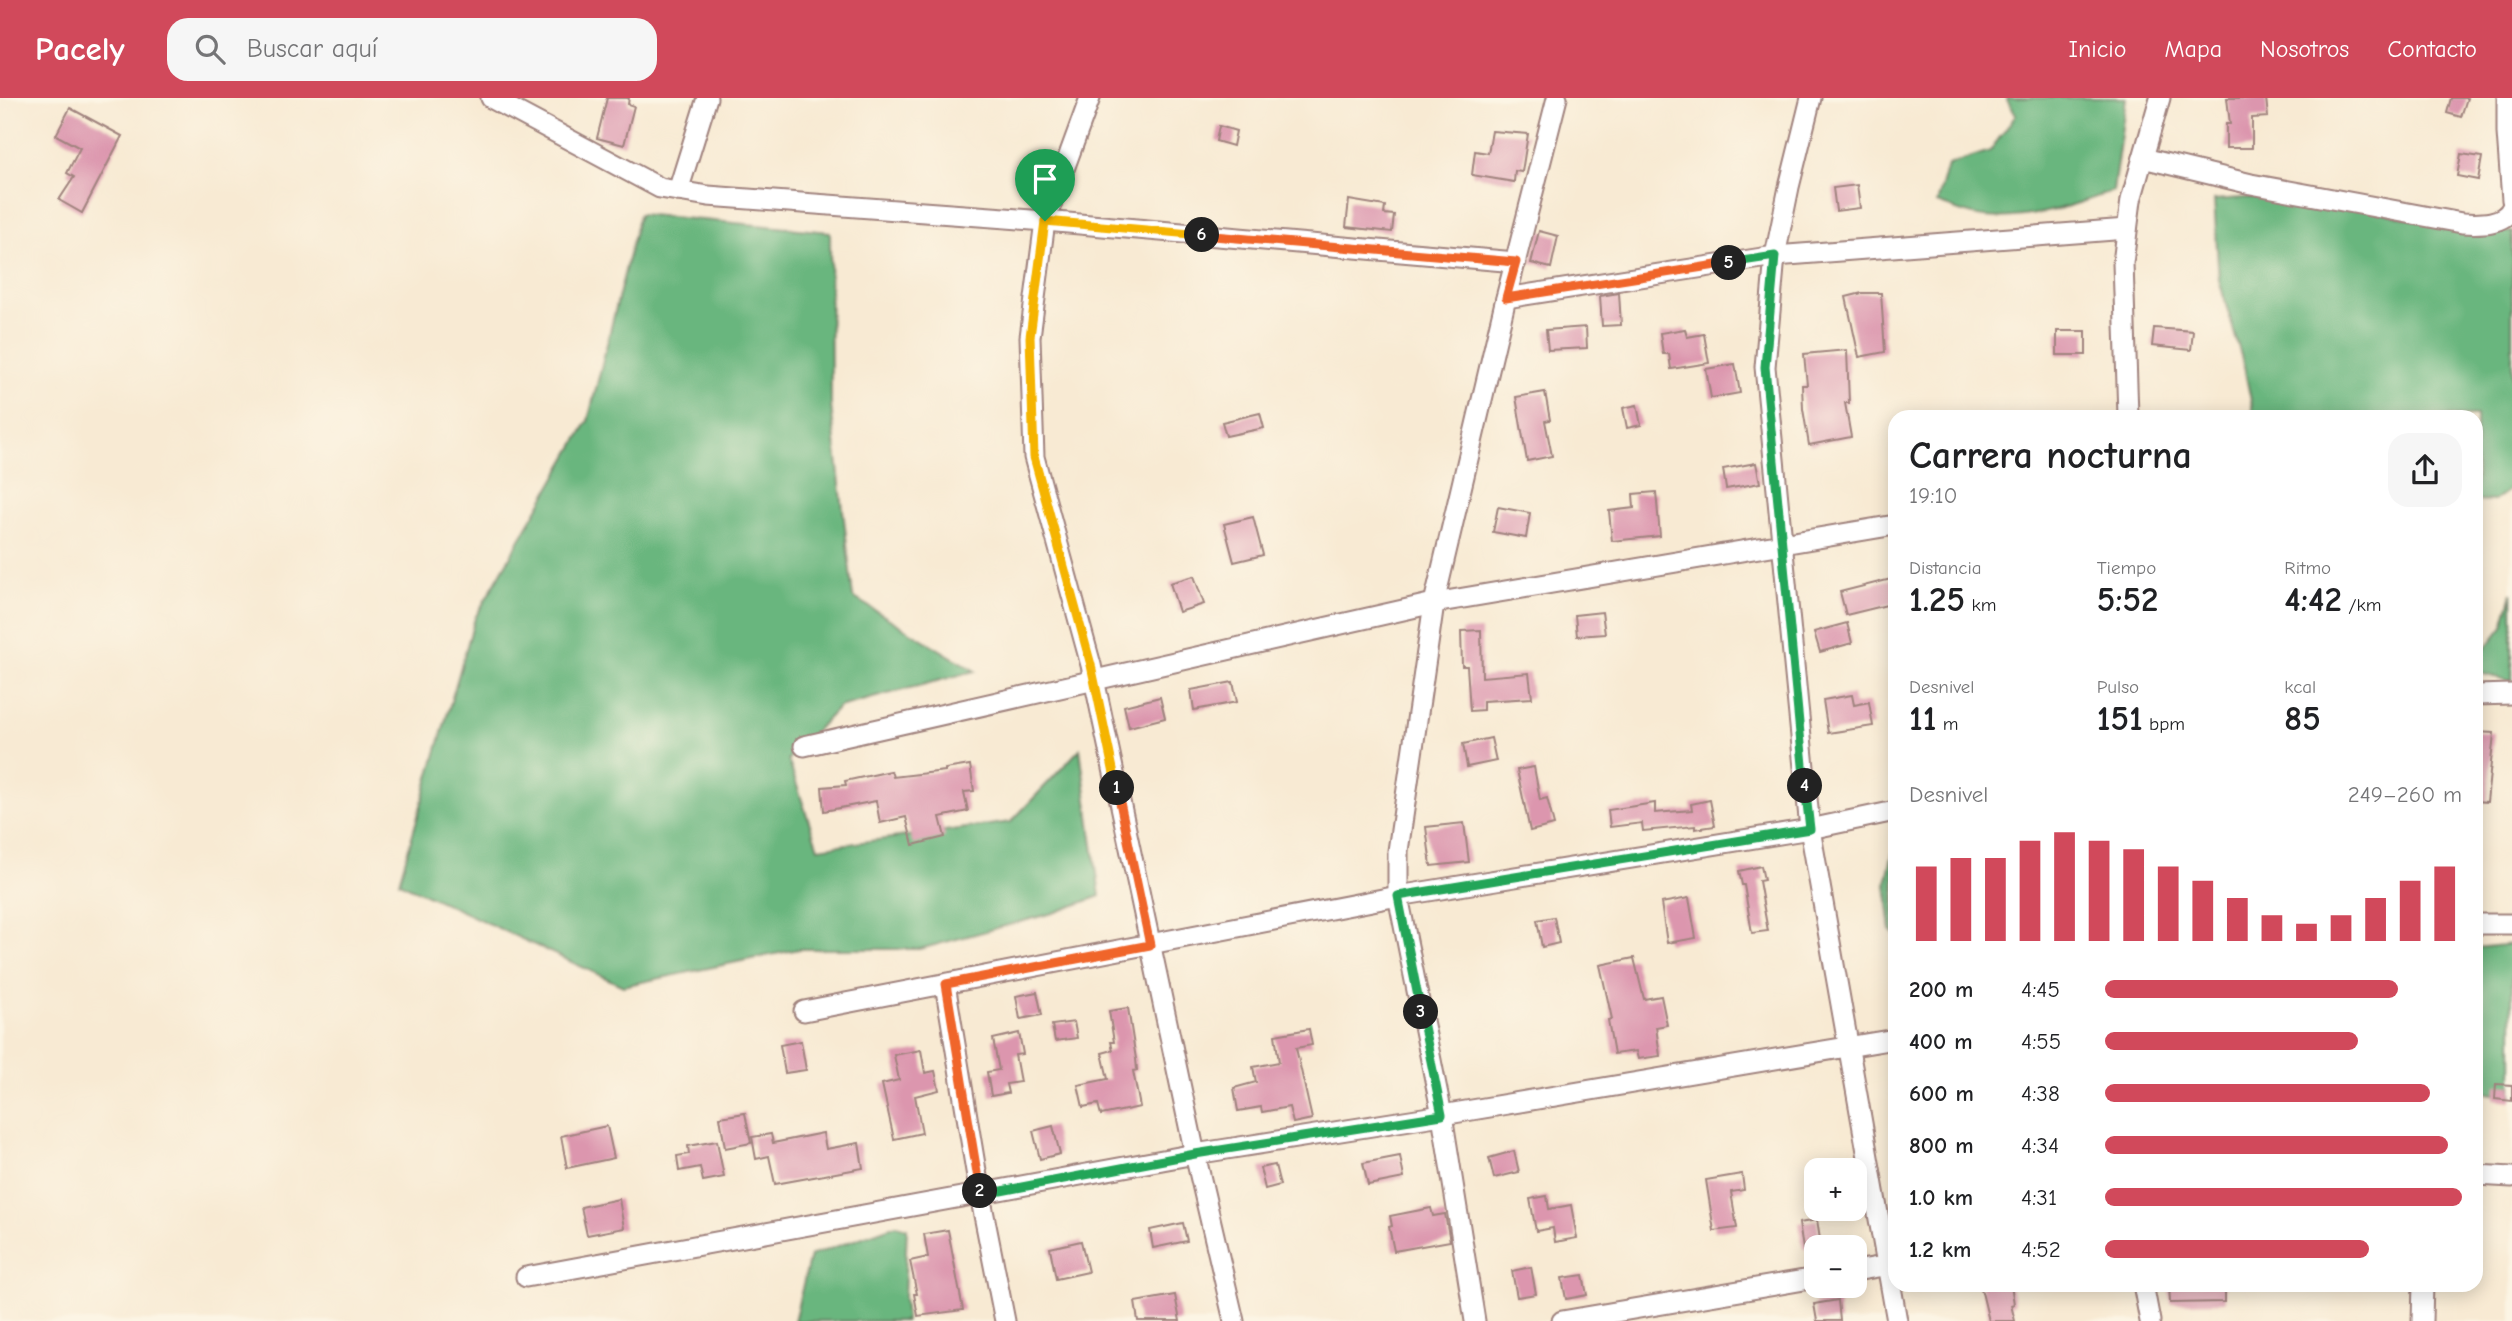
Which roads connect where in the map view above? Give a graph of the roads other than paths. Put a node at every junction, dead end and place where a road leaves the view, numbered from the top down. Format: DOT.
graph roads {
  1 [pos="491,98"];
  2 [pos="707,98"];
  3 [pos="1090,98"];
  4 [pos="1557,98"];
  5 [pos="1811,98"];
  6 [pos="2160,98"];
  7 [pos="2507,98"];
  8 [pos="2143,158"];
  9 [pos="678,191"];
  10 [pos="2512,200"];
  11 [pos="2512,207"];
  12 [pos="1045,221"];
  13 [pos="2127,229"];
  14 [pos="1775,256"];
  15 [pos="1516,262"];
  16 [pos="1506,298"];
  17 [pos="2127,410"];
  18 [pos="1888,526"];
  19 [pos="1782,542"];
  20 [pos="1434,603"];
  21 [pos="1094,681"];
  22 [pos="2512,694"];
  23 [pos="2483,695"];
  24 [pos="804,746"];
  25 [pos="1888,812"];
  26 [pos="1810,829"];
  27 [pos="1398,896"];
  28 [pos="2483,924"];
  29 [pos="2512,924"];
  30 [pos="1150,945"];
  31 [pos="946,984"];
  32 [pos="804,1011"];
  33 [pos="1888,1040"];
  34 [pos="1849,1045"];
  35 [pos="1442,1115"];
  36 [pos="1195,1154"];
  37 [pos="2483,1175"];
  38 [pos="2512,1177"];
  39 [pos="980,1195"];
  40 [pos="1888,1244"];
  41 [pos="1888,1265"];
  42 [pos="1867,1269"];
  43 [pos="526,1278"];
  44 [pos="1804,1280"];
  45 [pos="1894,1292"];
  46 [pos="2145,1292"];
  47 [pos="2423,1292"];
  48 [pos="1005,1321"];
  49 [pos="1234,1321"];
  50 [pos="1475,1321"];
  51 [pos="1562,1321"];
  52 [pos="1897,1321"];
  53 [pos="2150,1321"];
  54 [pos="2422,1321"];
  1 -- 9 [label="street"];
  2 -- 9 [label="street"];
  3 -- 12 [label="street"];
  4 -- 15 [label="street"];
  5 -- 14 [label="street"];
  6 -- 8 [label="street"];
  7 -- 10 [label="street"];
  8 -- 11 [label="street"];
  8 -- 13 [label="street"];
  9 -- 12 [label="street"];
  12 -- 15 [label="street"];
  12 -- 21 [label="street"];
  13 -- 14 [label="street"];
  13 -- 17 [label="street"];
  14 -- 16 [label="street"];
  14 -- 19 [label="street"];
  15 -- 16 [label="street"];
  16 -- 20 [label="street"];
  18 -- 19 [label="street"];
  19 -- 20 [label="street"];
  19 -- 26 [label="street"];
  20 -- 21 [label="street"];
  20 -- 27 [label="street"];
  21 -- 24 [label="street"];
  21 -- 30 [label="street"];
  22 -- 23 [label="street"];
  25 -- 26 [label="street"];
  26 -- 27 [label="street"];
  26 -- 34 [label="street"];
  27 -- 30 [label="street"];
  27 -- 35 [label="street"];
  28 -- 29 [label="street"];
  30 -- 31 [label="street"];
  30 -- 36 [label="street"];
  31 -- 32 [label="street"];
  31 -- 39 [label="street"];
  33 -- 34 [label="street"];
  34 -- 35 [label="street"];
  34 -- 40 [label="street"];
  35 -- 36 [label="street"];
  35 -- 50 [label="street"];
  36 -- 39 [label="street"];
  36 -- 49 [label="street"];
  37 -- 38 [label="street"];
  39 -- 43 [label="street"];
  39 -- 48 [label="street"];
  41 -- 42 [label="street"];
  44 -- 51 [label="street"];
  45 -- 52 [label="street"];
  46 -- 53 [label="street"];
  47 -- 54 [label="street"];
}
